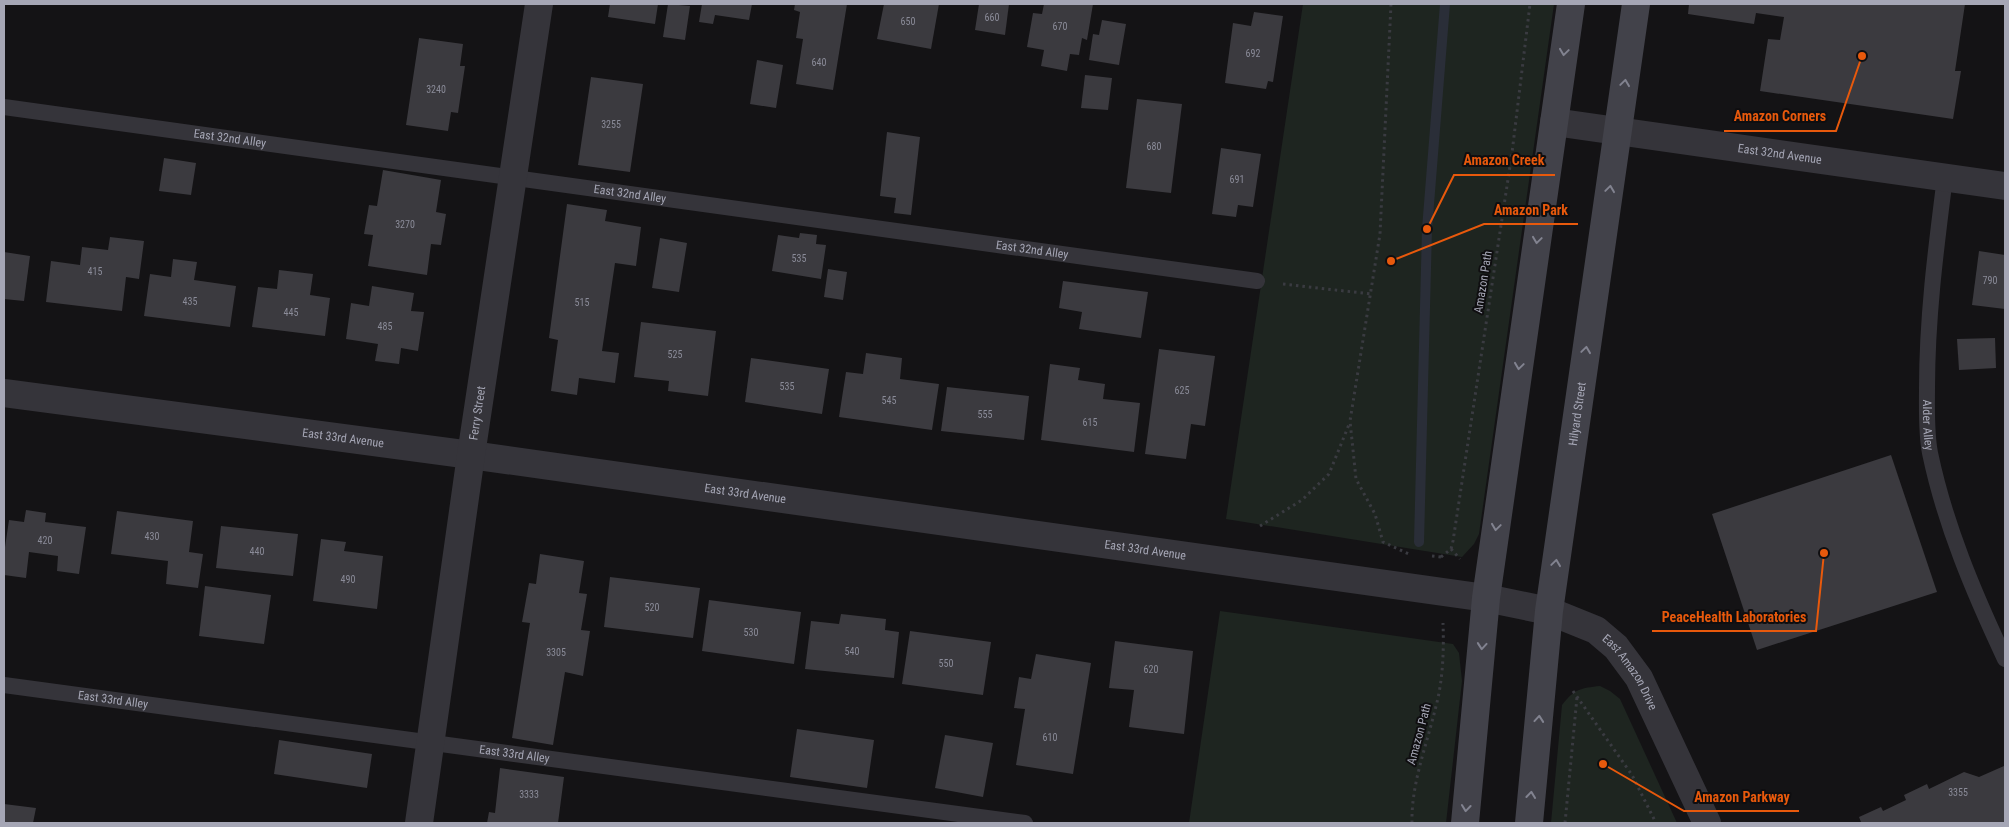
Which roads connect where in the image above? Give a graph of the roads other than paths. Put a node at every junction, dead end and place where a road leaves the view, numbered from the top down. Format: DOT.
graph roads {
  1 [pos="539,4"];
  2 [pos="1571,4"];
  3 [pos="1636,4"];
  4 [pos="4,107"];
  5 [pos="1554,122"];
  6 [pos="1618,131"];
  7 [pos="1945,177"];
  8 [pos="514,178"];
  9 [pos="2005,186"];
  10 [pos="1257,281"];
  11 [pos="4,393"];
  12 [pos="471,455"];
  13 [pos="1486,598"];
  14 [pos="1549,611"];
  15 [pos="2005,659"];
  16 [pos="4,685"];
  17 [pos="430,744"];
  18 [pos="419,823"];
  19 [pos="1025,823"];
  20 [pos="1465,823"];
  21 [pos="1528,823"];
  22 [pos="1707,823"];
  1 -- 8 [label="street, Ferry Street"];
  2 -- 5 [label="main road, one-way"];
  6 -- 3 [label="main road, Hilyard Street, one-way"];
  4 -- 8 [label="lane, East 32nd Alley"];
  5 -- 6 [label="street, East 32nd Avenue"];
  5 -- 13 [label="main road, one-way"];
  6 -- 7 [label="street, East 32nd Avenue"];
  14 -- 6 [label="main road, Hilyard Street, one-way"];
  7 -- 9 [label="street, East 32nd Avenue"];
  7 -- 15 [label="lane, Alder Alley"];
  8 -- 10 [label="lane, East 32nd Alley"];
  8 -- 12 [label="street, Ferry Street"];
  11 -- 12 [label="street, East 33rd Avenue"];
  12 -- 13 [label="street, East 33rd Avenue"];
  12 -- 17 [label="street, Ferry Street"];
  13 -- 14 [label="street, East Amazon Drive"];
  13 -- 20 [label="main road, one-way"];
  21 -- 14 [label="main road, Hilyard Street, one-way"];
  14 -- 22 [label="street, East Amazon Drive"];
  16 -- 17 [label="lane, East 33rd Alley"];
  17 -- 18 [label="street, Ferry Street"];
  17 -- 19 [label="lane, East 33rd Alley"];
}
